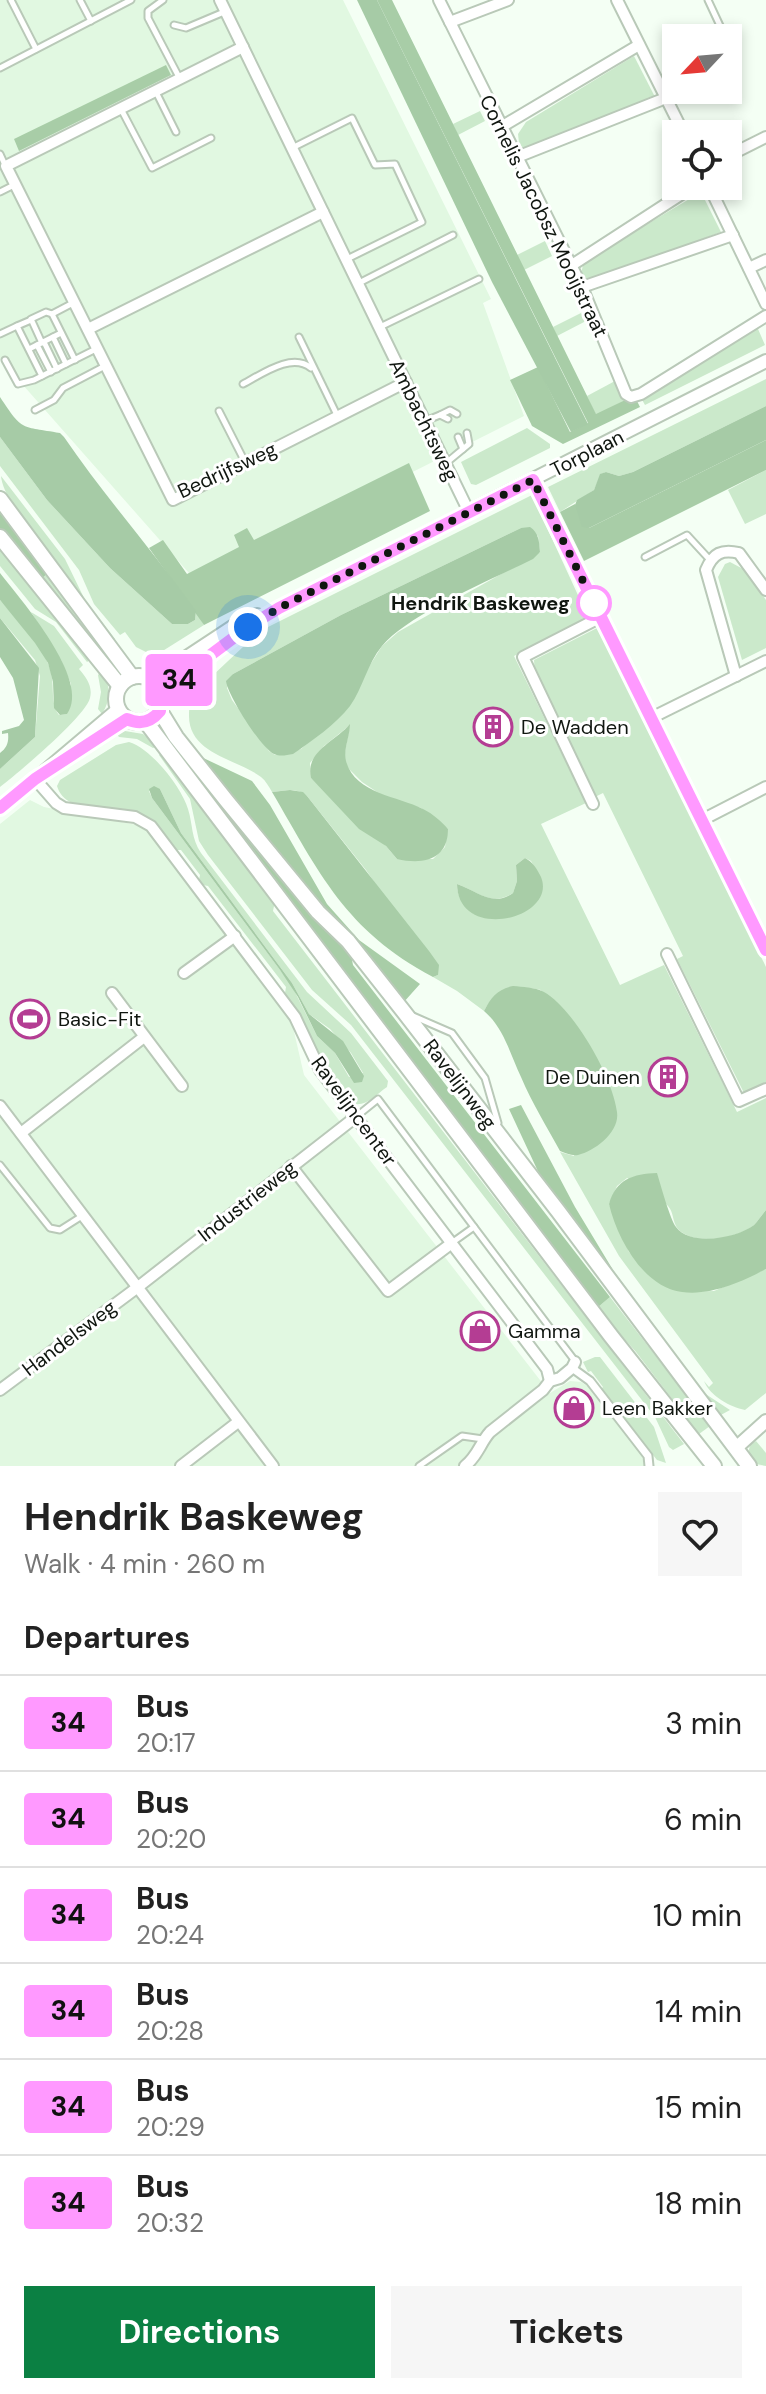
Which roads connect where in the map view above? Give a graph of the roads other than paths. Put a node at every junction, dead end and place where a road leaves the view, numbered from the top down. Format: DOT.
graph roads {
  1 [pos="11,0"];
  2 [pos="80,0"];
  3 [pos="115,0"];
  4 [pos="131,0"];
  5 [pos="163,0"];
  6 [pos="220,0"];
  7 [pos="439,0"];
  8 [pos="508,0"];
  9 [pos="617,0"];
  10 [pos="708,0"];
  11 [pos="118,7"];
  12 [pos="225,11"];
  13 [pos="91,21"];
  14 [pos="450,22"];
  15 [pos="719,24"];
  16 [pos="174,25"];
  17 [pos="639,45"];
  18 [pos="243,47"];
  19 [pos="36,49"];
  20 [pos="0,68"];
  21 [pos="180,79"];
  22 [pos="662,90"];
  23 [pos="155,91"];
  24 [pos="662,100"];
  25 [pos="120,108"];
  26 [pos="501,127"];
  27 [pos="176,132"];
  28 [pos="766,137"];
  29 [pos="211,138"];
  30 [pos="292,149"];
  31 [pos="742,149"];
  32 [pos="0,154"];
  33 [pos="517,157"];
  34 [pos="6,166"];
  35 [pos="15,184"];
  36 [pos="0,192"];
  37 [pos="672,200"];
  38 [pos="716,200"];
  39 [pos="323,212"];
  40 [pos="453,235"];
  41 [pos="733,235"];
  42 [pos="346,260"];
  43 [pos="766,260"];
  44 [pos="572,265"];
  45 [pos="749,268"];
  46 [pos="479,279"];
  47 [pos="358,283"];
  48 [pos="582,287"];
  49 [pos="74,302"];
  50 [pos="766,304"];
  51 [pos="52,314"];
  52 [pos="766,316"];
  53 [pos="31,319"];
  54 [pos="17,326"];
  55 [pos="379,327"];
  56 [pos="88,329"];
  57 [pos="61,333"];
  58 [pos="0,334"];
  59 [pos="53,337"];
  60 [pos="299,337"];
  61 [pos="41,343"];
  62 [pos="29,349"];
  63 [pos="97,349"];
  64 [pos="5,360"];
  65 [pos="75,360"];
  66 [pos="766,361"];
  67 [pos="66,364"];
  68 [pos="106,366"];
  69 [pos="54,370"];
  70 [pos="315,371"];
  71 [pos="42,376"];
  72 [pos="406,382"];
  73 [pos="243,384"];
  74 [pos="35,410"];
  75 [pos="219,411"];
  76 [pos="457,414"];
  77 [pos="440,415"];
  78 [pos="337,416"];
  79 [pos="448,419"];
  80 [pos="425,421"];
  81 [pos="467,433"];
  82 [pos="458,437"];
  83 [pos="463,449"];
  84 [pos="245,463"];
  85 [pos="446,464"];
  86 [pos="533,480"];
  87 [pos="0,499"];
  88 [pos="469,512"];
  89 [pos="0,537"];
  90 [pos="645,557"];
  91 [pos="710,560"];
  92 [pos="766,590"];
  93 [pos="601,617"];
  94 [pos="766,661"];
  95 [pos="736,676"];
  96 [pos="132,677"];
  97 [pos="120,686"];
  98 [pos="157,686"];
  99 [pos="160,711"];
  100 [pos="123,714"];
  101 [pos="651,718"];
  102 [pos="146,722"];
  103 [pos="35,779"];
  104 [pos="766,787"];
  105 [pos="593,804"];
  106 [pos="0,808"];
  107 [pos="702,820"];
  108 [pos="235,936"];
  109 [pos="766,950"];
  110 [pos="667,954"];
  111 [pos="184,973"];
  112 [pos="112,993"];
  113 [pos="404,1012"];
  114 [pos="144,1037"];
  115 [pos="182,1086"];
  116 [pos="766,1089"];
  117 [pos="0,1106"];
  118 [pos="357,1116"];
  119 [pos="21,1133"];
  120 [pos="502,1140"];
  121 [pos="0,1165"];
  122 [pos="291,1166"];
  123 [pos="83,1215"];
  124 [pos="474,1227"];
  125 [pos="452,1243"];
  126 [pos="138,1287"];
  127 [pos="574,1365"];
  128 [pos="550,1381"];
  129 [pos="0,1390"];
  130 [pos="766,1421"];
  131 [pos="238,1422"];
  132 [pos="483,1439"];
  133 [pos="736,1448"];
  134 [pos="181,1466"];
  135 [pos="273,1466"];
  136 [pos="419,1466"];
  137 [pos="465,1466"];
  138 [pos="649,1466"];
  139 [pos="714,1466"];
  140 [pos="749,1466"];
  1 -- 19 [label="lane"];
  2 -- 13 [label="lane"];
  3 -- 11 [label="lane"];
  4 -- 11 [label="lane"];
  5 -- 21 [label="lane"];
  6 -- 12 [label="street, Ambachtsweg"];
  7 -- 14 [label="street, Cornelis Jacobsz Mooijstraat"];
  8 -- 14 [label="street"];
  9 -- 17 [label="street"];
  10 -- 15 [label="lane"];
  11 -- 13 [label="lane"];
  12 -- 16 [label="lane"];
  12 -- 18 [label="street, Ambachtsweg"];
  13 -- 19 [label="lane"];
  14 -- 26 [label="street, Cornelis Jacobsz Mooijstraat"];
  17 -- 22 [label="street"];
  17 -- 26 [label="street"];
  18 -- 21 [label="street"];
  18 -- 30 [label="street, Ambachtsweg"];
  19 -- 20 [label="lane"];
  21 -- 23 [label="street"];
  23 -- 25 [label="street"];
  23 -- 27 [label="lane"];
  24 -- 33 [label="street"];
  25 -- 29 [label="lane"];
  25 -- 34 [label="street"];
  26 -- 33 [label="street, Cornelis Jacobsz Mooijstraat"];
  28 -- 31 [label="street"];
  30 -- 39 [label="street, Ambachtsweg"];
  30 -- 42 [label="lane"];
  32 -- 34 [label="lane"];
  33 -- 44 [label="street, Cornelis Jacobsz Mooijstraat"];
  34 -- 35 [label="street, Bedrijfsweg"];
  35 -- 36 [label="lane"];
  35 -- 49 [label="street, Bedrijfsweg"];
  37 -- 44 [label="street"];
  38 -- 41 [label="street"];
  39 -- 42 [label="street, Ambachtsweg"];
  39 -- 56 [label="street"];
  40 -- 47 [label="lane"];
  41 -- 45 [label="street"];
  41 -- 48 [label="street"];
  42 -- 47 [label="street, Ambachtsweg"];
  43 -- 45 [label="street"];
  44 -- 48 [label="street, Cornelis Jacobsz Mooijstraat"];
  45 -- 50 [label="street"];
  46 -- 55 [label="lane"];
  47 -- 55 [label="street, Ambachtsweg"];
  48 -- 52 [label="street, Cornelis Jacobsz Mooijstraat"];
  49 -- 51 [label="lane"];
  49 -- 56 [label="street, Bedrijfsweg"];
  51 -- 53 [label="lane"];
  51 -- 57 [label="lane"];
  53 -- 54 [label="lane"];
  53 -- 61 [label="lane"];
  54 -- 58 [label="lane"];
  54 -- 62 [label="lane"];
  55 -- 72 [label="street, Ambachtsweg"];
  56 -- 63 [label="street, Bedrijfsweg"];
  57 -- 59 [label="lane"];
  57 -- 65 [label="lane"];
  59 -- 61 [label="lane"];
  59 -- 67 [label="lane"];
  60 -- 70 [label="lane"];
  61 -- 62 [label="lane"];
  61 -- 69 [label="lane"];
  62 -- 71 [label="lane"];
  63 -- 65 [label="lane"];
  63 -- 68 [label="street, Bedrijfsweg"];
  64 -- 71 [label="lane"];
  65 -- 67 [label="lane"];
  66 -- 86 [label="street, Torplaan"];
  67 -- 69 [label="lane"];
  68 -- 74 [label="lane"];
  68 -- 84 [label="street, Bedrijfsweg"];
  69 -- 71 [label="lane"];
  70 -- 73 [label="lane"];
  70 -- 78 [label="lane"];
  72 -- 78 [label="street, Bedrijfsweg"];
  72 -- 80 [label="street, Ambachtsweg"];
  75 -- 84 [label="lane"];
  76 -- 77 [label="lane"];
  77 -- 79 [label="lane"];
  77 -- 80 [label="lane"];
  78 -- 84 [label="street, Bedrijfsweg"];
  80 -- 85 [label="street, Ambachtsweg"];
  81 -- 83 [label="lane"];
  82 -- 83 [label="lane"];
  83 -- 85 [label="lane"];
  85 -- 88 [label="street, Ambachtsweg"];
  86 -- 88 [label="street, Torplaan"];
  86 -- 93 [label="street"];
  87 -- 96 [label="main road"];
  88 -- 98 [label="street, Torplaan"];
  89 -- 97 [label="main road"];
  90 -- 91 [label="lane"];
  91 -- 92 [label="street"];
  91 -- 95 [label="street"];
  93 -- 101 [label="street"];
  93 -- 105 [label="street"];
  94 -- 95 [label="street"];
  95 -- 101 [label="street"];
  96 -- 97 [label="main road"];
  96 -- 98 [label="main road"];
  97 -- 100 [label="main road"];
  98 -- 99 [label="main road"];
  99 -- 102 [label="main road"];
  99 -- 113 [label="main road, Ravelijnweg"];
  100 -- 102 [label="main road"];
  100 -- 103 [label="street"];
  101 -- 107 [label="street"];
  102 -- 139 [label="main road, Ravelijnweg"];
  103 -- 106 [label="street"];
  103 -- 108 [label="street, Ravelijncenter"];
  104 -- 107 [label="street"];
  107 -- 109 [label="street"];
  108 -- 111 [label="street"];
  108 -- 118 [label="street, Ravelijncenter"];
  110 -- 116 [label="street"];
  112 -- 114 [label="street"];
  113 -- 120 [label="main road, Ravelijnweg"];
  113 -- 120 [label="lane"];
  114 -- 115 [label="street"];
  114 -- 119 [label="street"];
  117 -- 119 [label="street"];
  118 -- 122 [label="street, Industrieweg"];
  118 -- 124 [label="lane"];
  118 -- 125 [label="street, Ravelijncenter"];
  119 -- 123 [label="street"];
  120 -- 133 [label="main road, Ravelijnweg"];
  121 -- 123 [label="lane"];
  122 -- 125 [label="street"];
  122 -- 126 [label="street, Industrieweg"];
  123 -- 126 [label="street"];
  124 -- 125 [label="lane"];
  124 -- 127 [label="lane"];
  125 -- 128 [label="street, Ravelijncenter"];
  126 -- 129 [label="street, Handelsweg"];
  126 -- 131 [label="street"];
  127 -- 128 [label="street"];
  127 -- 138 [label="street"];
  128 -- 132 [label="street"];
  130 -- 133 [label="street"];
  131 -- 134 [label="street"];
  131 -- 135 [label="street"];
  132 -- 136 [label="lane"];
  132 -- 137 [label="street"];
  133 -- 139 [label="main road"];
  133 -- 140 [label="main road, Ravelijnweg"];
}
